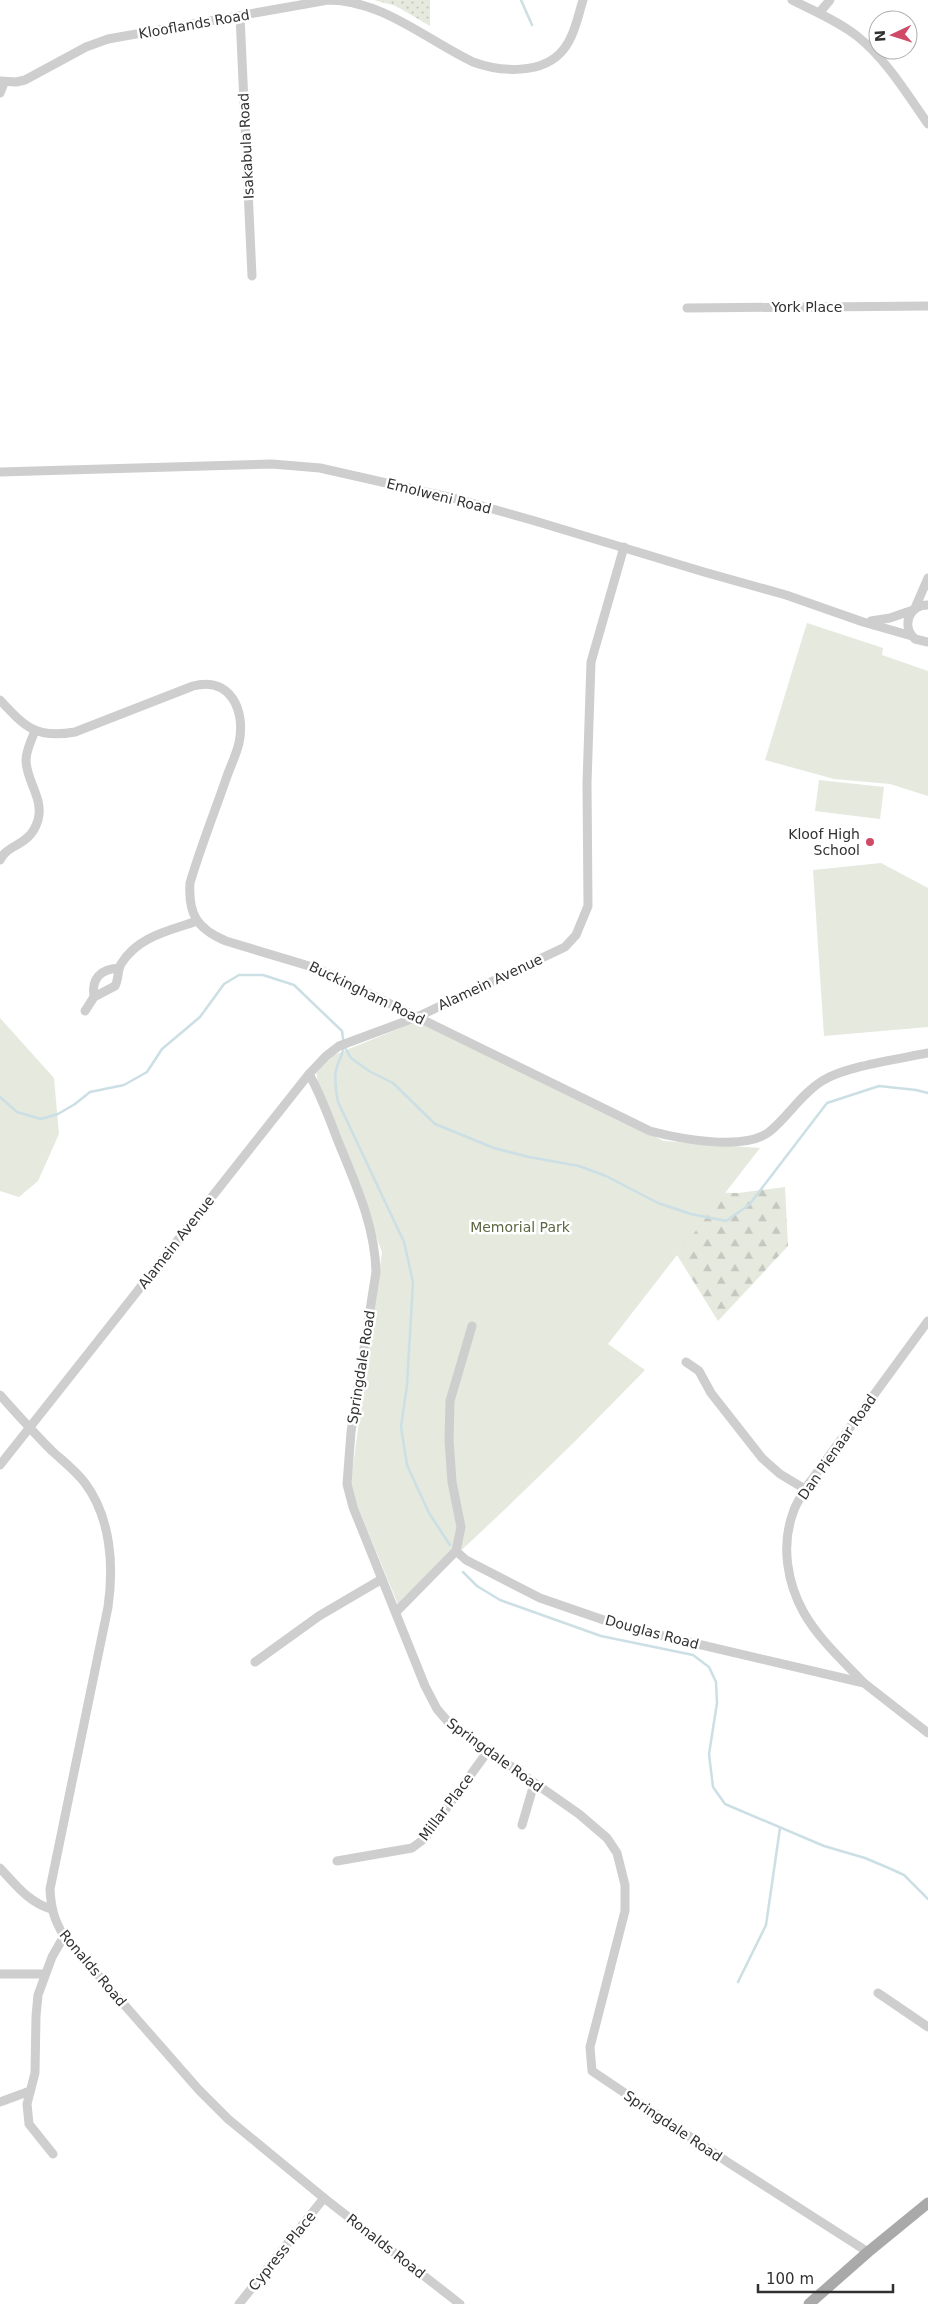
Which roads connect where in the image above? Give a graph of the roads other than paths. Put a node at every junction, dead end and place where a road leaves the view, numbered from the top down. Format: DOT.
graph roads {
  1 [pos="583,0"];
  2 [pos="792,0"];
  3 [pos="830,0"];
  4 [pos="819,14"];
  5 [pos="240,16"];
  6 [pos="2,82"];
  7 [pos="0,93"];
  8 [pos="928,124"];
  9 [pos="252,276"];
  10 [pos="928,306"];
  11 [pos="687,308"];
  12 [pos="0,472"];
  13 [pos="624,547"];
  14 [pos="928,578"];
  15 [pos="928,605"];
  16 [pos="914,609"];
  17 [pos="863,622"];
  18 [pos="912,636"];
  19 [pos="928,642"];
  20 [pos="0,700"];
  21 [pos="34,731"];
  22 [pos="0,860"];
  23 [pos="197,921"];
  24 [pos="119,968"];
  25 [pos="94,996"];
  26 [pos="85,1011"];
  27 [pos="417,1017"];
  28 [pos="928,1053"];
  29 [pos="309,1074"];
  30 [pos="928,1322"];
  31 [pos="472,1326"];
  32 [pos="686,1362"];
  33 [pos="0,1395"];
  34 [pos="30,1428"];
  35 [pos="0,1465"];
  36 [pos="805,1490"];
  37 [pos="456,1551"];
  38 [pos="382,1579"];
  39 [pos="396,1612"];
  40 [pos="255,1662"];
  41 [pos="864,1682"];
  42 [pos="928,1734"];
  43 [pos="488,1752"];
  44 [pos="534,1784"];
  45 [pos="522,1825"];
  46 [pos="337,1861"];
  47 [pos="0,1868"];
  48 [pos="51,1909"];
  49 [pos="64,1936"];
  50 [pos="0,1974"];
  51 [pos="45,1974"];
  52 [pos="878,1993"];
  53 [pos="928,2027"];
  54 [pos="30,2091"];
  55 [pos="0,2102"];
  56 [pos="53,2154"];
  57 [pos="324,2198"];
  58 [pos="928,2203"];
  59 [pos="868,2252"];
  60 [pos="239,2304"];
  61 [pos="460,2304"];
  62 [pos="809,2304"];
  1 -- 5 [label="street, Klooflands Road"];
  2 -- 4 [label="street"];
  3 -- 4 [label="street"];
  4 -- 8 [label="street"];
  5 -- 6 [label="street, Klooflands Road"];
  5 -- 9 [label="street, Isakabula Road"];
  6 -- 7 [label="street"];
  10 -- 11 [label="street, York Place"];
  12 -- 13 [label="street, Emolweni Road"];
  13 -- 17 [label="street, Emolweni Road"];
  13 -- 27 [label="street, Alamein Avenue"];
  14 -- 16 [label="street"];
  15 -- 16 [label="street, Emolweni Road"];
  16 -- 17 [label="street, Emolweni Road"];
  16 -- 18 [label="street"];
  17 -- 18 [label="street, Emolweni Road"];
  18 -- 19 [label="street, Emolweni Road"];
  20 -- 21 [label="street"];
  21 -- 22 [label="street"];
  21 -- 23 [label="street"];
  23 -- 24 [label="street"];
  23 -- 27 [label="street, Buckingham Road"];
  24 -- 25 [label="street"];
  24 -- 25 [label="street"];
  25 -- 26 [label="street"];
  27 -- 28 [label="street, Buckingham Road"];
  27 -- 29 [label="street, Alamein Avenue"];
  29 -- 34 [label="street, Alamein Avenue"];
  29 -- 38 [label="street, Springdale Road"];
  30 -- 36 [label="street, Dan Pienaar Road"];
  31 -- 37 [label="street"];
  32 -- 36 [label="street"];
  33 -- 34 [label="street, Ronalds Road"];
  34 -- 35 [label="street, Alamein Avenue"];
  34 -- 48 [label="street, Ronalds Road"];
  36 -- 41 [label="street, Dan Pienaar Road"];
  37 -- 39 [label="street"];
  37 -- 41 [label="street, Douglas Road"];
  38 -- 39 [label="street, Springdale Road"];
  38 -- 40 [label="street"];
  39 -- 43 [label="street, Springdale Road"];
  41 -- 42 [label="street, Douglas Road"];
  43 -- 44 [label="street, Springdale Road"];
  43 -- 46 [label="street, Millar Place"];
  44 -- 45 [label="street"];
  44 -- 59 [label="street, Springdale Road"];
  47 -- 48 [label="street"];
  48 -- 49 [label="street, Ronalds Road"];
  49 -- 51 [label="street"];
  49 -- 57 [label="street, Ronalds Road"];
  50 -- 51 [label="street"];
  51 -- 54 [label="street"];
  52 -- 53 [label="street"];
  54 -- 55 [label="street"];
  54 -- 56 [label="street"];
  57 -- 60 [label="street, Cypress Place"];
  57 -- 61 [label="street, Ronalds Road"];
  58 -- 59 [label="main road"];
  59 -- 62 [label="main road"];
}
